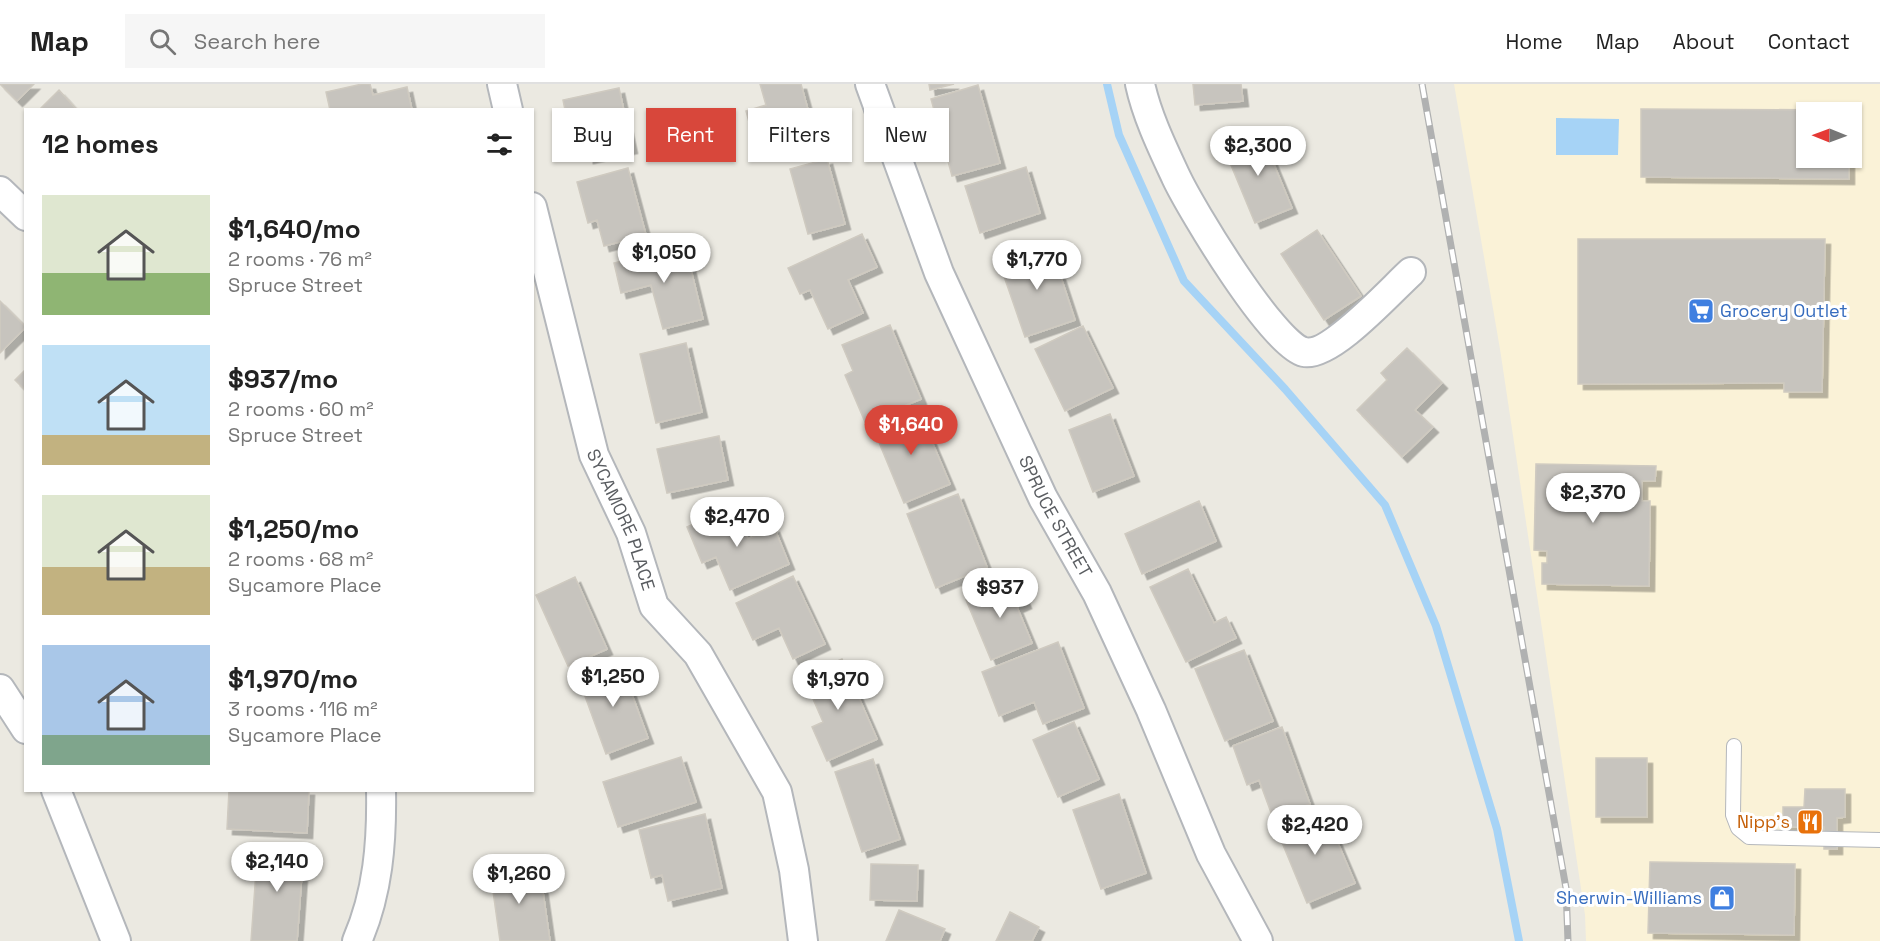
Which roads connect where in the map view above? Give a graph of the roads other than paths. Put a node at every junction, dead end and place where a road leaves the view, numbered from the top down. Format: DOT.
graph roads {
  1 [pos="502,84"];
  2 [pos="870,84"];
  3 [pos="1140,84"];
  4 [pos="508,108"];
  5 [pos="0,191"];
  6 [pos="24,214"];
  7 [pos="534,215"];
  8 [pos="1411,272"];
  9 [pos="0,689"];
  10 [pos="24,726"];
  11 [pos="1734,746"];
  12 [pos="57,792"];
  13 [pos="381,792"];
  14 [pos="1880,840"];
  15 [pos="116,941"];
  16 [pos="357,941"];
  17 [pos="803,941"];
  18 [pos="1258,941"];
  1 -- 4 [label="street"];
  2 -- 18 [label="street, SPRUCE STREET"];
  3 -- 8 [label="street"];
  5 -- 6 [label="street"];
  7 -- 17 [label="street, SYCAMORE PLACE"];
  9 -- 10 [label="street"];
  11 -- 14 [label="lane"];
  12 -- 15 [label="street"];
  13 -- 16 [label="street"];
}
